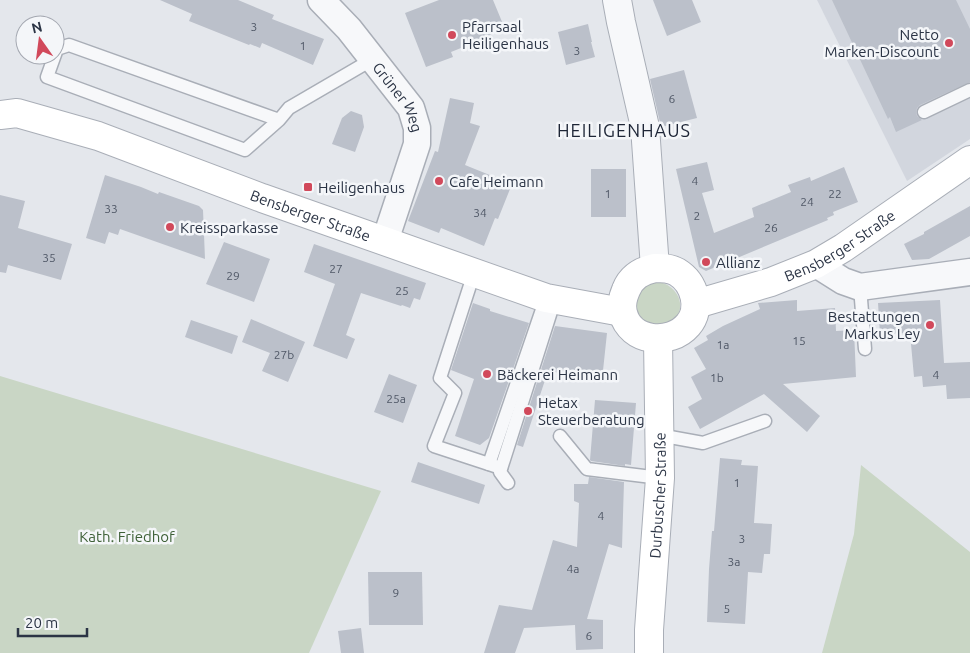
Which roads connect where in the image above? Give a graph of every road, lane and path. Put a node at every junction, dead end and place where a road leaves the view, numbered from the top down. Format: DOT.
graph roads {
  1 [pos="323,0"];
  2 [pos="617,0"];
  3 [pos="373,59"];
  4 [pos="970,90"];
  5 [pos="924,112"];
  6 [pos="0,115"];
  7 [pos="279,120"];
  8 [pos="970,160"];
  9 [pos="385,241"];
  10 [pos="816,264"];
  11 [pos="655,268"];
  12 [pos="970,272"];
  13 [pos="474,273"];
  14 [pos="860,287"];
  15 [pos="551,298"];
  16 [pos="696,304"];
  17 [pos="622,312"];
  18 [pos="658,339"];
  19 [pos="864,349"];
  20 [pos="765,421"];
  21 [pos="659,435"];
  22 [pos="560,436"];
  23 [pos="488,464"];
  24 [pos="501,468"];
  25 [pos="660,478"];
  26 [pos="508,483"];
  27 [pos="649,653"];
  1 -- 3 [label="street, Grüner Weg"];
  2 -- 11 [label="street"];
  3 -- 7 [label="lane"];
  3 -- 9 [label="street, Grüner Weg"];
  4 -- 5 [label="lane"];
  6 -- 9 [label="main road, Bensberger Straße"];
  7 -- 7 [label="lane"];
  8 -- 10 [label="main road, Bensberger Straße"];
  9 -- 13 [label="main road, Bensberger Straße"];
  10 -- 14 [label="street"];
  10 -- 16 [label="main road, Bensberger Straße"];
  11 -- 16 [label="main road"];
  11 -- 17 [label="main road"];
  12 -- 14 [label="street"];
  13 -- 15 [label="main road, Bensberger Straße"];
  13 -- 23 [label="lane"];
  14 -- 19 [label="lane"];
  15 -- 17 [label="main road, Bensberger Straße"];
  15 -- 23 [label="lane"];
  15 -- 24 [label="lane"];
  16 -- 18 [label="main road"];
  17 -- 18 [label="main road"];
  18 -- 21 [label="main road, Durbuscher Straße"];
  20 -- 21 [label="lane"];
  21 -- 25 [label="main road, Durbuscher Straße"];
  22 -- 25 [label="lane"];
  23 -- 24 [label="lane"];
  24 -- 26 [label="lane"];
  25 -- 27 [label="main road, Durbuscher Straße"];
}
